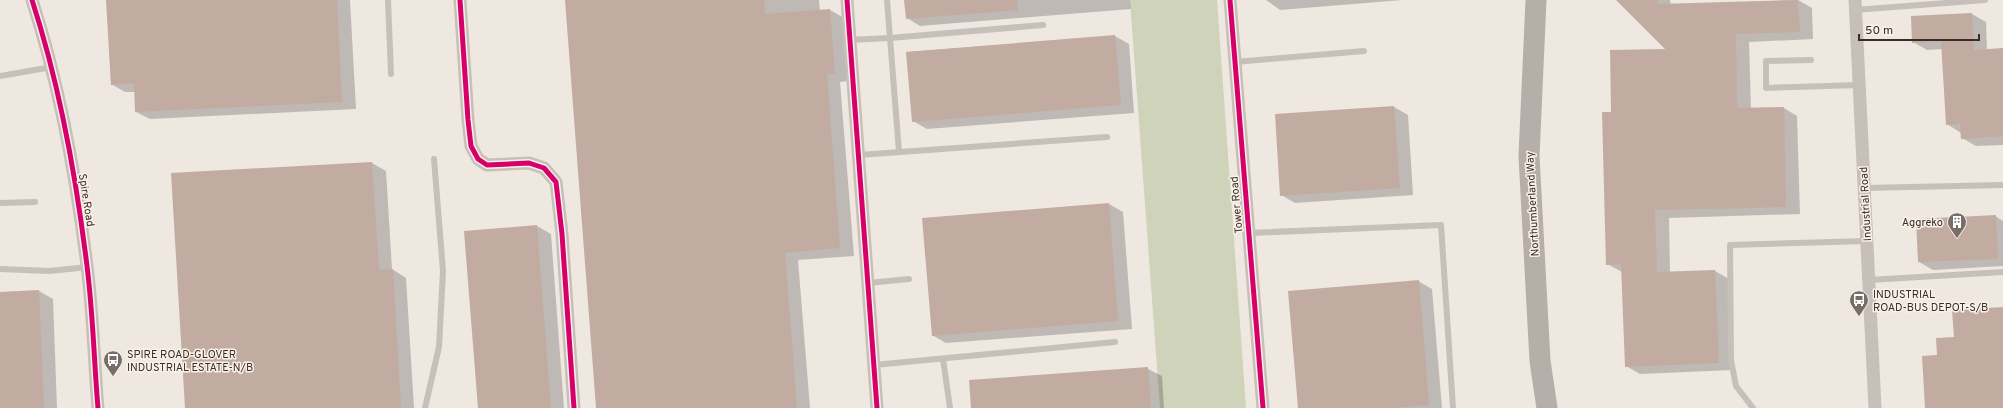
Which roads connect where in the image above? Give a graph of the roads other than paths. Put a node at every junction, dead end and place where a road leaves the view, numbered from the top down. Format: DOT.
graph roads {
  1 [pos="388,0"];
  2 [pos="460,0"];
  3 [pos="848,0"];
  4 [pos="887,0"];
  5 [pos="1230,0"];
  6 [pos="1536,0"];
  7 [pos="1985,0"];
  8 [pos="35,2"];
  9 [pos="1855,5"];
  10 [pos="1043,25"];
  11 [pos="890,38"];
  12 [pos="850,40"];
  13 [pos="1364,51"];
  14 [pos="1811,60"];
  15 [pos="1235,62"];
  16 [pos="52,67"];
  17 [pos="391,74"];
  18 [pos="0,76"];
  19 [pos="1859,85"];
  20 [pos="1107,137"];
  21 [pos="899,152"];
  22 [pos="859,155"];
  23 [pos="434,159"];
  24 [pos="2003,185"];
  25 [pos="1864,188"];
  26 [pos="35,202"];
  27 [pos="0,203"];
  28 [pos="1248,233"];
  29 [pos="1867,241"];
  30 [pos="88,267"];
  31 [pos="0,269"];
  32 [pos="2003,272"];
  33 [pos="909,278"];
  34 [pos="1868,280"];
  35 [pos="868,283"];
  36 [pos="1114,342"];
  37 [pos="943,359"];
  38 [pos="874,365"];
  39 [pos="98,408"];
  40 [pos="425,408"];
  41 [pos="574,408"];
  42 [pos="877,408"];
  43 [pos="950,408"];
  44 [pos="1263,408"];
  45 [pos="1453,408"];
  46 [pos="1547,408"];
  47 [pos="1753,408"];
  48 [pos="1875,408"];
  1 -- 17 [label="lane"];
  2 -- 41 [label="street"];
  3 -- 12 [label="street"];
  4 -- 11 [label="lane"];
  5 -- 15 [label="street, Tower Road"];
  6 -- 46 [label="main road, Northumberland Way"];
  7 -- 9 [label="lane"];
  8 -- 16 [label="street, Spire Road"];
  9 -- 19 [label="street, Industrial Road"];
  10 -- 11 [label="lane"];
  11 -- 12 [label="lane"];
  11 -- 21 [label="lane"];
  12 -- 22 [label="street"];
  13 -- 15 [label="lane"];
  14 -- 19 [label="lane"];
  15 -- 28 [label="street, Tower Road"];
  16 -- 18 [label="lane"];
  16 -- 30 [label="street, Spire Road"];
  19 -- 25 [label="street, Industrial Road"];
  20 -- 21 [label="lane"];
  21 -- 22 [label="lane"];
  22 -- 35 [label="street"];
  23 -- 40 [label="lane"];
  24 -- 25 [label="lane"];
  25 -- 29 [label="street, Industrial Road"];
  26 -- 27 [label="lane"];
  28 -- 44 [label="street, Tower Road"];
  28 -- 45 [label="lane"];
  29 -- 34 [label="street, Industrial Road"];
  29 -- 47 [label="lane"];
  30 -- 31 [label="lane"];
  30 -- 39 [label="street, Spire Road"];
  32 -- 34 [label="lane"];
  33 -- 35 [label="lane"];
  34 -- 48 [label="street, Industrial Road"];
  35 -- 38 [label="street"];
  36 -- 37 [label="lane"];
  37 -- 38 [label="lane"];
  37 -- 43 [label="lane"];
  38 -- 42 [label="street"];
}
